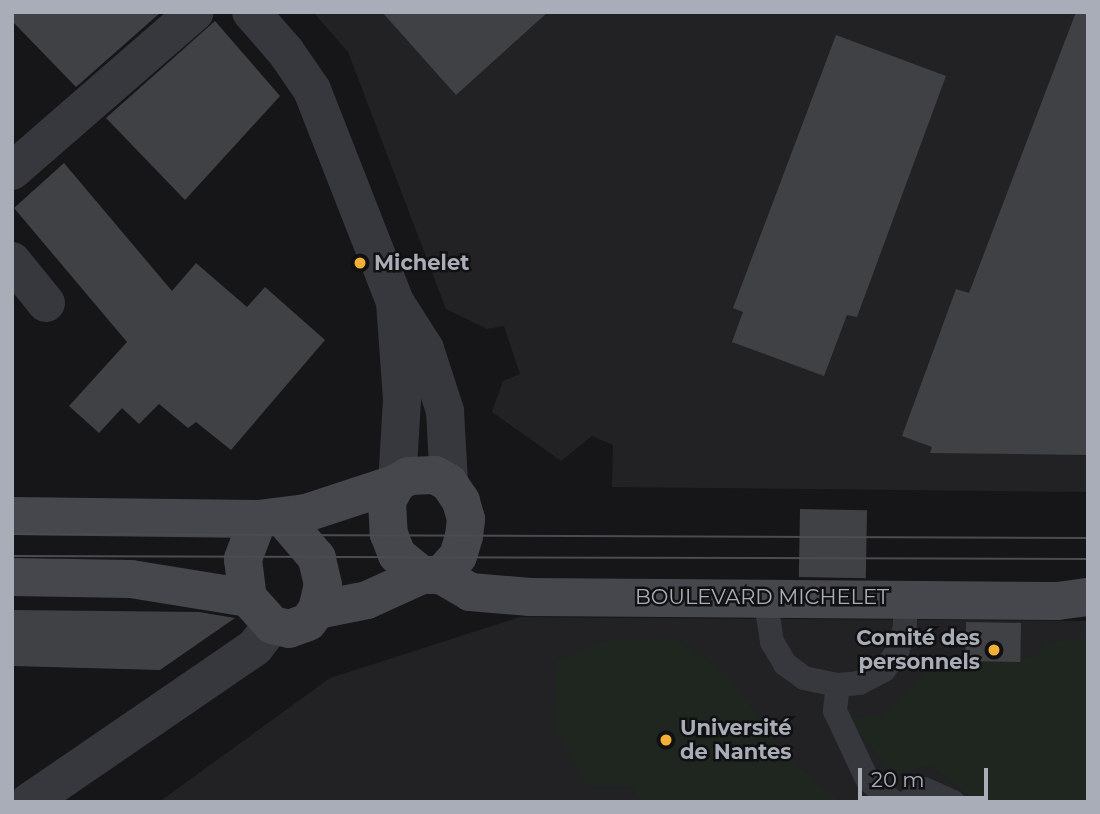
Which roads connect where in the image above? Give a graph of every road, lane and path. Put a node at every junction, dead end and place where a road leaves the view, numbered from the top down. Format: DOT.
graph roads {
  1 [pos="195,12"];
  2 [pos="251,12"];
  3 [pos="12,171"];
  4 [pos="12,261"];
  5 [pos="395,302"];
  6 [pos="46,303"];
  7 [pos="397,483"];
  8 [pos="449,483"];
  9 [pos="12,516"];
  10 [pos="270,518"];
  11 [pos="432,575"];
  12 [pos="12,577"];
  13 [pos="765,596"];
  14 [pos="1088,597"];
  15 [pos="905,598"];
  16 [pos="317,610"];
  17 [pos="260,611"];
  18 [pos="838,685"];
  19 [pos="29,802"];
  20 [pos="892,802"];
  21 [pos="907,802"];
  22 [pos="953,802"];
  1 -- 3 [label="street"];
  2 -- 5 [label="street"];
  4 -- 6 [label="street"];
  5 -- 7 [label="street"];
  5 -- 8 [label="street"];
  7 -- 8 [label="street"];
  7 -- 10 [label="street"];
  7 -- 11 [label="street"];
  8 -- 11 [label="street"];
  9 -- 10 [label="street"];
  10 -- 16 [label="street"];
  10 -- 17 [label="street"];
  11 -- 13 [label="street, BOULEVARD MICHELET"];
  11 -- 16 [label="street"];
  12 -- 17 [label="street"];
  13 -- 15 [label="street, BOULEVARD MICHELET"];
  13 -- 18 [label="lane"];
  14 -- 15 [label="street, BOULEVARD MICHELET"];
  15 -- 18 [label="lane"];
  16 -- 17 [label="street"];
  17 -- 19 [label="street"];
  18 -- 20 [label="lane"];
  21 -- 22 [label="lane"];
}
